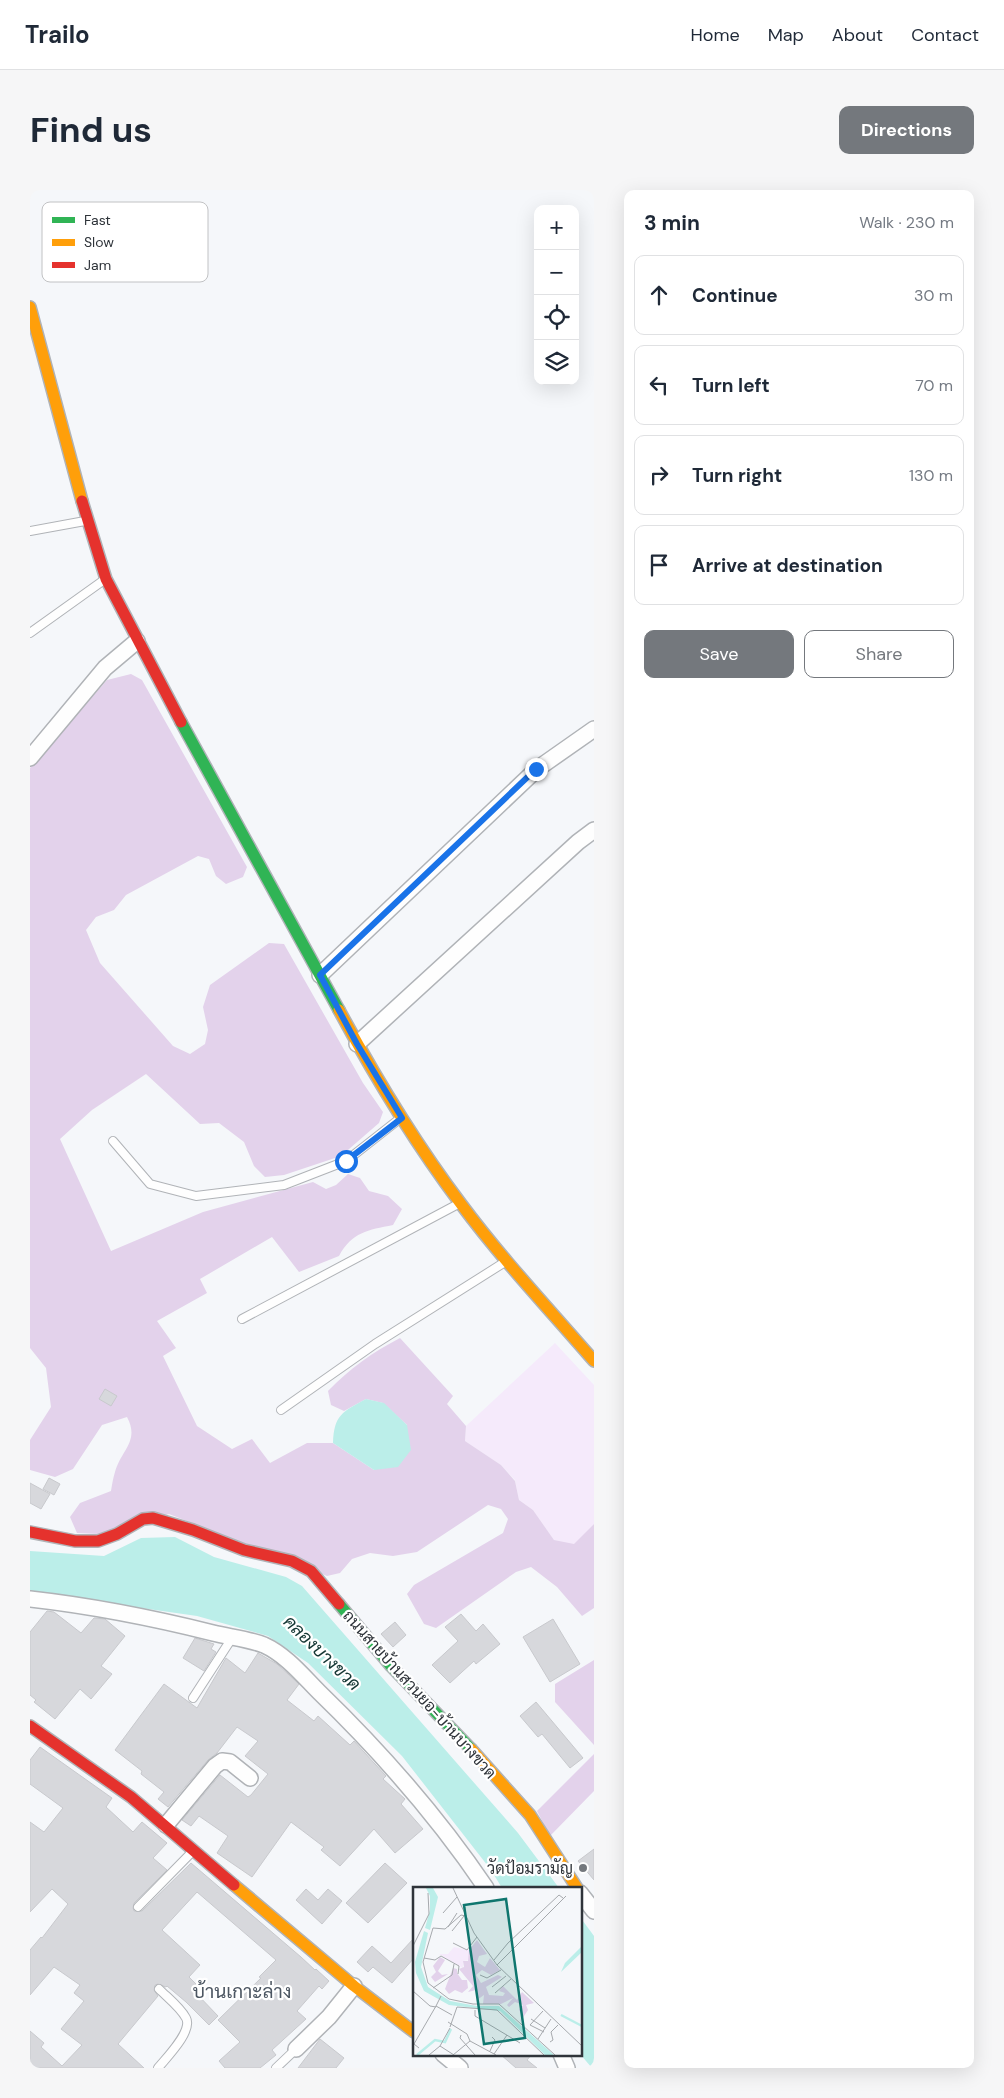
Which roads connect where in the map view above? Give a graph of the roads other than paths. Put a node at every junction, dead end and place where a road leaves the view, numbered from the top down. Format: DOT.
graph roads {
  1 [pos="30,306"];
  2 [pos="35,337"];
  3 [pos="87,521"];
  4 [pos="30,532"];
  5 [pos="106,579"];
  6 [pos="30,633"];
  7 [pos="137,642"];
  8 [pos="594,729"];
  9 [pos="30,758"];
  10 [pos="594,830"];
  11 [pos="320,975"];
  12 [pos="357,1044"];
  13 [pos="402,1118"];
  14 [pos="113,1141"];
  15 [pos="460,1203"];
  16 [pos="506,1261"];
  17 [pos="242,1319"];
  18 [pos="594,1361"];
  19 [pos="281,1410"];
  20 [pos="30,1532"];
  21 [pos="30,1599"];
  22 [pos="232,1638"];
  23 [pos="193,1698"];
  24 [pos="32,1731"];
  25 [pos="250,1778"];
  26 [pos="166,1825"];
  27 [pos="194,1849"];
  28 [pos="485,1887"];
  29 [pos="576,1887"];
  30 [pos="582,1896"];
  31 [pos="138,1907"];
  32 [pos="594,1911"];
  33 [pos="354,1986"];
  34 [pos="159,1988"];
  35 [pos="413,2031"];
  36 [pos="296,2048"];
  37 [pos="445,2056"];
  38 [pos="562,2056"];
  39 [pos="158,2068"];
  40 [pos="276,2068"];
  41 [pos="460,2068"];
  42 [pos="566,2068"];
  1 -- 2 [label="main road"];
  2 -- 3 [label="main road"];
  3 -- 4 [label="lane"];
  3 -- 5 [label="main road"];
  5 -- 6 [label="lane"];
  5 -- 7 [label="main road"];
  7 -- 9 [label="street"];
  7 -- 11 [label="main road"];
  8 -- 11 [label="street"];
  10 -- 12 [label="street"];
  11 -- 12 [label="main road"];
  12 -- 13 [label="main road"];
  13 -- 14 [label="lane"];
  13 -- 15 [label="main road"];
  15 -- 16 [label="main road"];
  15 -- 17 [label="lane"];
  16 -- 18 [label="main road"];
  16 -- 19 [label="lane"];
  20 -- 29 [label="main road, ถนนสายบ้านสวนยอ-บ้านบางขวด"];
  21 -- 22 [label="street"];
  22 -- 23 [label="lane"];
  22 -- 28 [label="street"];
  24 -- 26 [label="main road"];
  25 -- 26 [label="street"];
  26 -- 27 [label="main road"];
  27 -- 31 [label="lane"];
  27 -- 33 [label="main road"];
  30 -- 32 [label="street"];
  33 -- 35 [label="main road"];
  33 -- 36 [label="street"];
  34 -- 39 [label="lane"];
  36 -- 40 [label="lane"];
  37 -- 41 [label="street"];
  38 -- 42 [label="street"];
}
